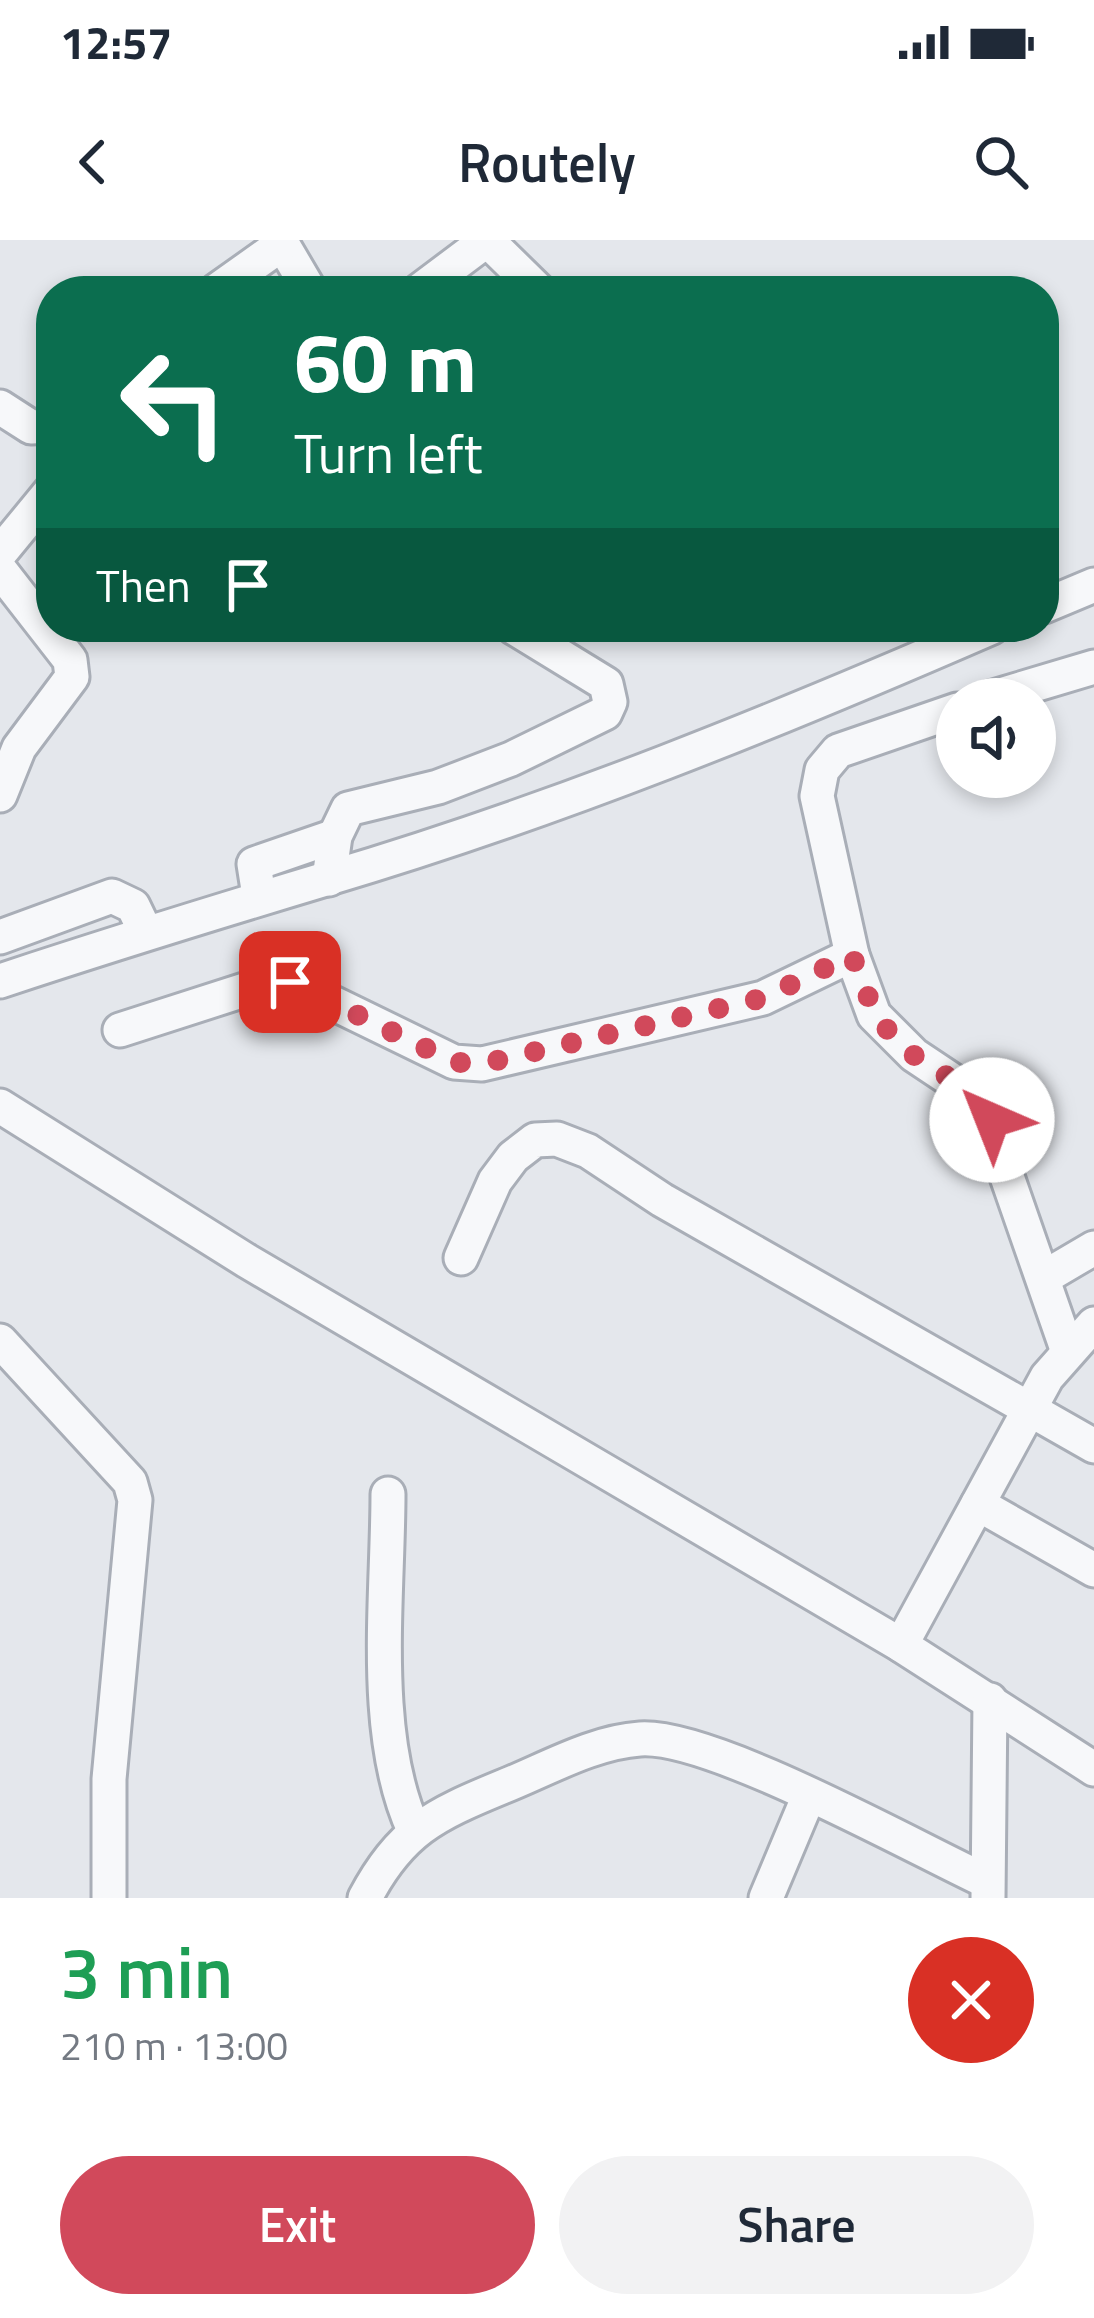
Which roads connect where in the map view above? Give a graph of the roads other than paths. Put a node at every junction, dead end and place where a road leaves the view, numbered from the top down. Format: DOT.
graph roads {
  1 [pos="281,242"];
  2 [pos="460,260"];
  3 [pos="235,276"];
  4 [pos="301,276"];
  5 [pos="501,276"];
  6 [pos="0,407"];
  7 [pos="36,428"];
  8 [pos="36,509"];
  9 [pos="0,553"];
  10 [pos="0,569"];
  11 [pos="1094,585"];
  12 [pos="1059,600"];
  13 [pos="36,616"];
  14 [pos="56,642"];
  15 [pos="537,642"];
  16 [pos="957,642"];
  17 [pos="1094,667"];
  18 [pos="1056,678"];
  19 [pos="936,717"];
  20 [pos="0,795"];
  21 [pos="334,836"];
  22 [pos="329,879"];
  23 [pos="260,896"];
  24 [pos="146,933"];
  25 [pos="0,937"];
  26 [pos="852,955"];
  27 [pos="0,981"];
  28 [pos="120,1030"];
  29 [pos="0,1106"];
  30 [pos="1094,1248"];
  31 [pos="461,1258"];
  32 [pos="1043,1277"];
  33 [pos="1094,1324"];
  34 [pos="0,1341"];
  35 [pos="1067,1349"];
  36 [pos="1031,1410"];
  37 [pos="1094,1446"];
  38 [pos="388,1494"];
  39 [pos="978,1504"];
  40 [pos="1094,1570"];
  41 [pos="901,1645"];
  42 [pos="990,1700"];
  43 [pos="1094,1769"];
  44 [pos="808,1798"];
  45 [pos="414,1830"];
  46 [pos="987,1890"];
  47 [pos="109,1898"];
  48 [pos="365,1898"];
  49 [pos="766,1898"];
  1 -- 3 [label="street"];
  1 -- 4 [label="street"];
  2 -- 5 [label="street"];
  6 -- 7 [label="street"];
  8 -- 9 [label="street"];
  10 -- 13 [label="street"];
  11 -- 12 [label="street"];
  14 -- 20 [label="street"];
  15 -- 21 [label="street"];
  16 -- 22 [label="street"];
  17 -- 18 [label="street"];
  19 -- 26 [label="street"];
  21 -- 22 [label="street"];
  21 -- 23 [label="street"];
  22 -- 23 [label="street"];
  23 -- 24 [label="street"];
  24 -- 25 [label="street"];
  24 -- 27 [label="street"];
  26 -- 28 [label="street"];
  26 -- 32 [label="street"];
  29 -- 41 [label="street"];
  30 -- 32 [label="street"];
  31 -- 36 [label="street"];
  32 -- 35 [label="street"];
  33 -- 35 [label="street"];
  34 -- 47 [label="street"];
  35 -- 36 [label="street"];
  36 -- 37 [label="street"];
  36 -- 39 [label="street"];
  38 -- 45 [label="street"];
  39 -- 40 [label="street"];
  39 -- 41 [label="street"];
  41 -- 42 [label="street"];
  42 -- 43 [label="street"];
  42 -- 46 [label="street"];
  44 -- 45 [label="street"];
  44 -- 46 [label="street"];
  44 -- 49 [label="street"];
  45 -- 48 [label="street"];
}
